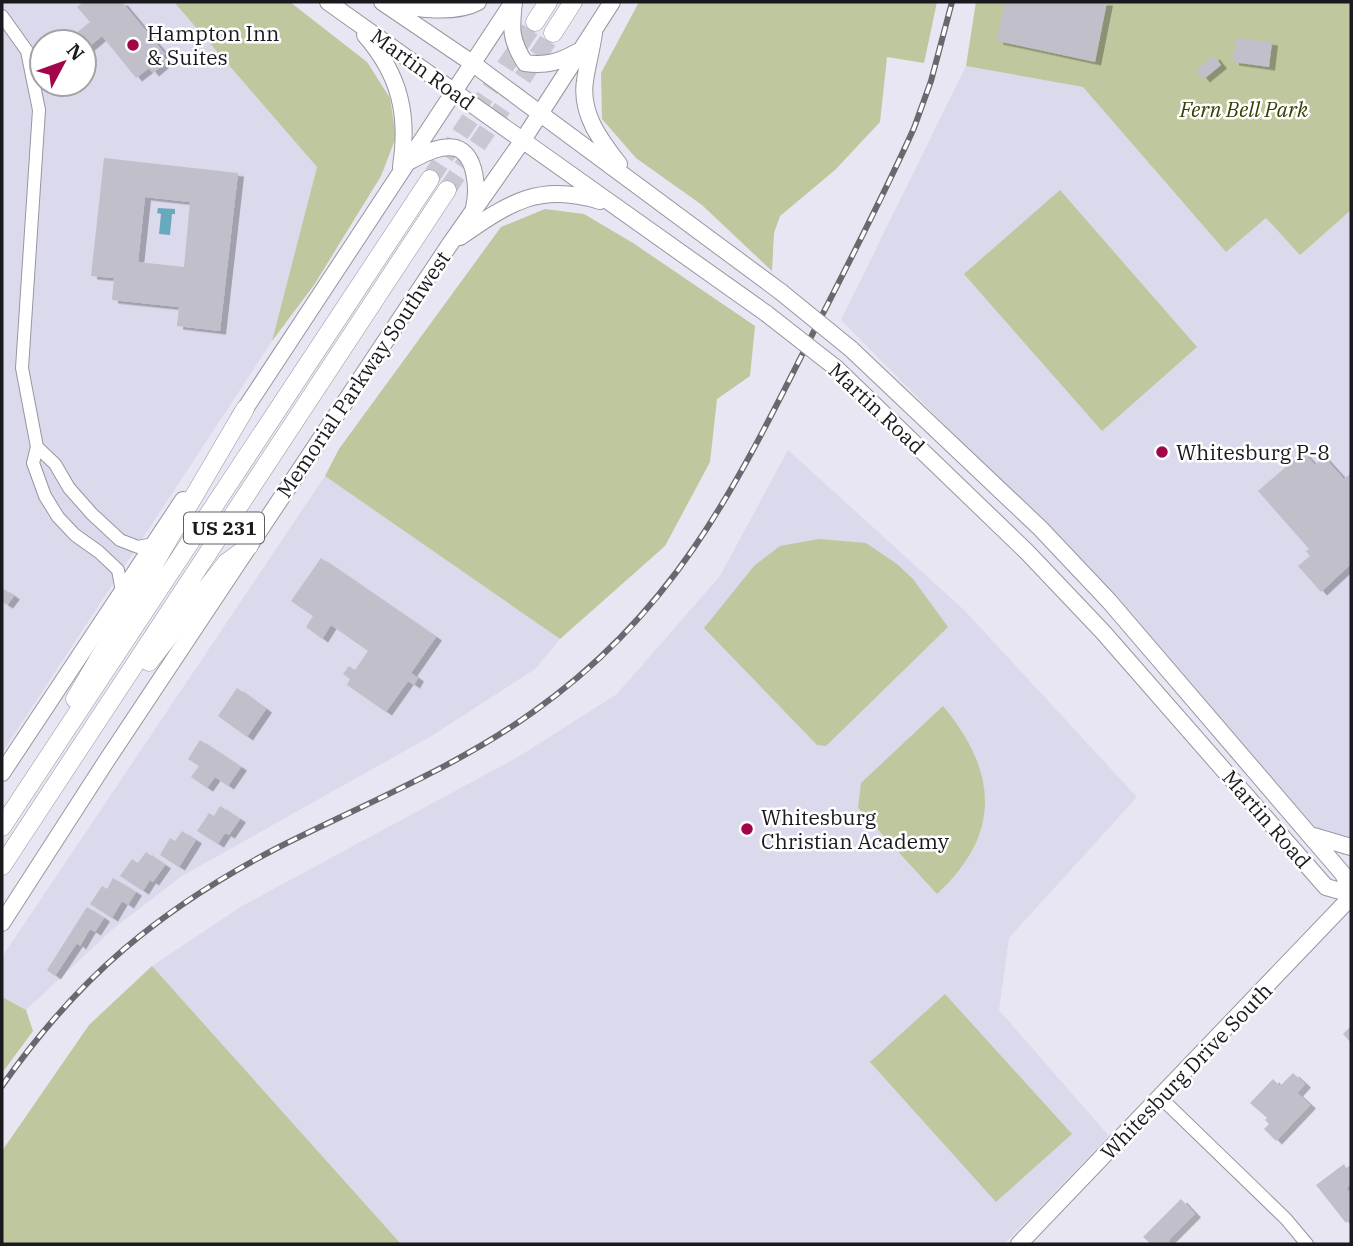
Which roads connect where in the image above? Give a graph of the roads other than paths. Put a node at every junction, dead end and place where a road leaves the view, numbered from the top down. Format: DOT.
graph roads {
  1 [pos="328,2"];
  2 [pos="382,2"];
  3 [pos="393,2"];
  4 [pos="478,2"];
  5 [pos="513,2"];
  6 [pos="548,2"];
  7 [pos="573,2"];
  8 [pos="612,2"];
  9 [pos="2,16"];
  10 [pos="350,17"];
  11 [pos="535,22"];
  12 [pos="595,28"];
  13 [pos="553,33"];
  14 [pos="580,50"];
  15 [pos="472,64"];
  16 [pos="452,91"];
  17 [pos="539,113"];
  18 [pos="523,140"];
  19 [pos="404,167"];
  20 [pos="430,179"];
  21 [pos="633,182"];
  22 [pos="447,190"];
  23 [pos="610,204"];
  24 [pos="474,210"];
  25 [pos="450,244"];
  26 [pos="245,409"];
  27 [pos="37,447"];
  28 [pos="153,544"];
  29 [pos="249,546"];
  30 [pos="122,592"];
  31 [pos="61,739"];
  32 [pos="80,748"];
  33 [pos="2,773"];
  34 [pos="2,827"];
  35 [pos="1310,834"];
  36 [pos="1351,847"];
  37 [pos="2,866"];
  38 [pos="1351,894"];
  39 [pos="2,923"];
  40 [pos="1161,1098"];
  41 [pos="1019,1244"];
  42 [pos="1307,1244"];
  1 -- 10 [label="main road, Martin Road"];
  2 -- 15 [label="main road, Martin Road"];
  3 -- 4 [label="main road"];
  5 -- 14 [label="main road"];
  5 -- 15 [label="main road"];
  6 -- 11 [label="highway"];
  7 -- 13 [label="highway"];
  8 -- 12 [label="main road, Memorial Parkway Southwest"];
  9 -- 27 [label="street"];
  10 -- 16 [label="main road, Martin Road"];
  10 -- 19 [label="main road"];
  12 -- 14 [label="main road, Memorial Parkway Southwest"];
  12 -- 21 [label="main road"];
  14 -- 17 [label="main road, Memorial Parkway Southwest"];
  15 -- 16 [label="main road"];
  15 -- 17 [label="main road, Martin Road"];
  16 -- 18 [label="main road, Martin Road"];
  16 -- 19 [label="main road"];
  17 -- 18 [label="main road, Memorial Parkway Southwest"];
  17 -- 21 [label="main road, Martin Road"];
  18 -- 23 [label="main road, Martin Road"];
  18 -- 24 [label="main road, Memorial Parkway Southwest"];
  19 -- 24 [label="main road"];
  19 -- 26 [label="main road"];
  20 -- 31 [label="highway, US 231"];
  21 -- 35 [label="main road, Martin Road, bridge"];
  22 -- 32 [label="highway, Memorial Parkway Southwest / US 231"];
  23 -- 25 [label="main road"];
  23 -- 38 [label="main road, Martin Road, bridge"];
  24 -- 25 [label="main road, Memorial Parkway Southwest"];
  25 -- 29 [label="main road, Memorial Parkway Southwest"];
  26 -- 28 [label="main road"];
  26 -- 31 [label="highway"];
  27 -- 28 [label="street"];
  27 -- 30 [label="street"];
  28 -- 30 [label="main road"];
  29 -- 32 [label="highway"];
  29 -- 39 [label="main road, Memorial Parkway Southwest"];
  30 -- 33 [label="main road"];
  31 -- 34 [label="highway, US 231"];
  32 -- 37 [label="highway, Memorial Parkway Southwest / US 231"];
  35 -- 36 [label="main road"];
  35 -- 38 [label="main road, Martin Road"];
  38 -- 40 [label="main road, Whitesburg Drive South"];
  40 -- 41 [label="main road, Whitesburg Drive South"];
  40 -- 42 [label="street"];
}
